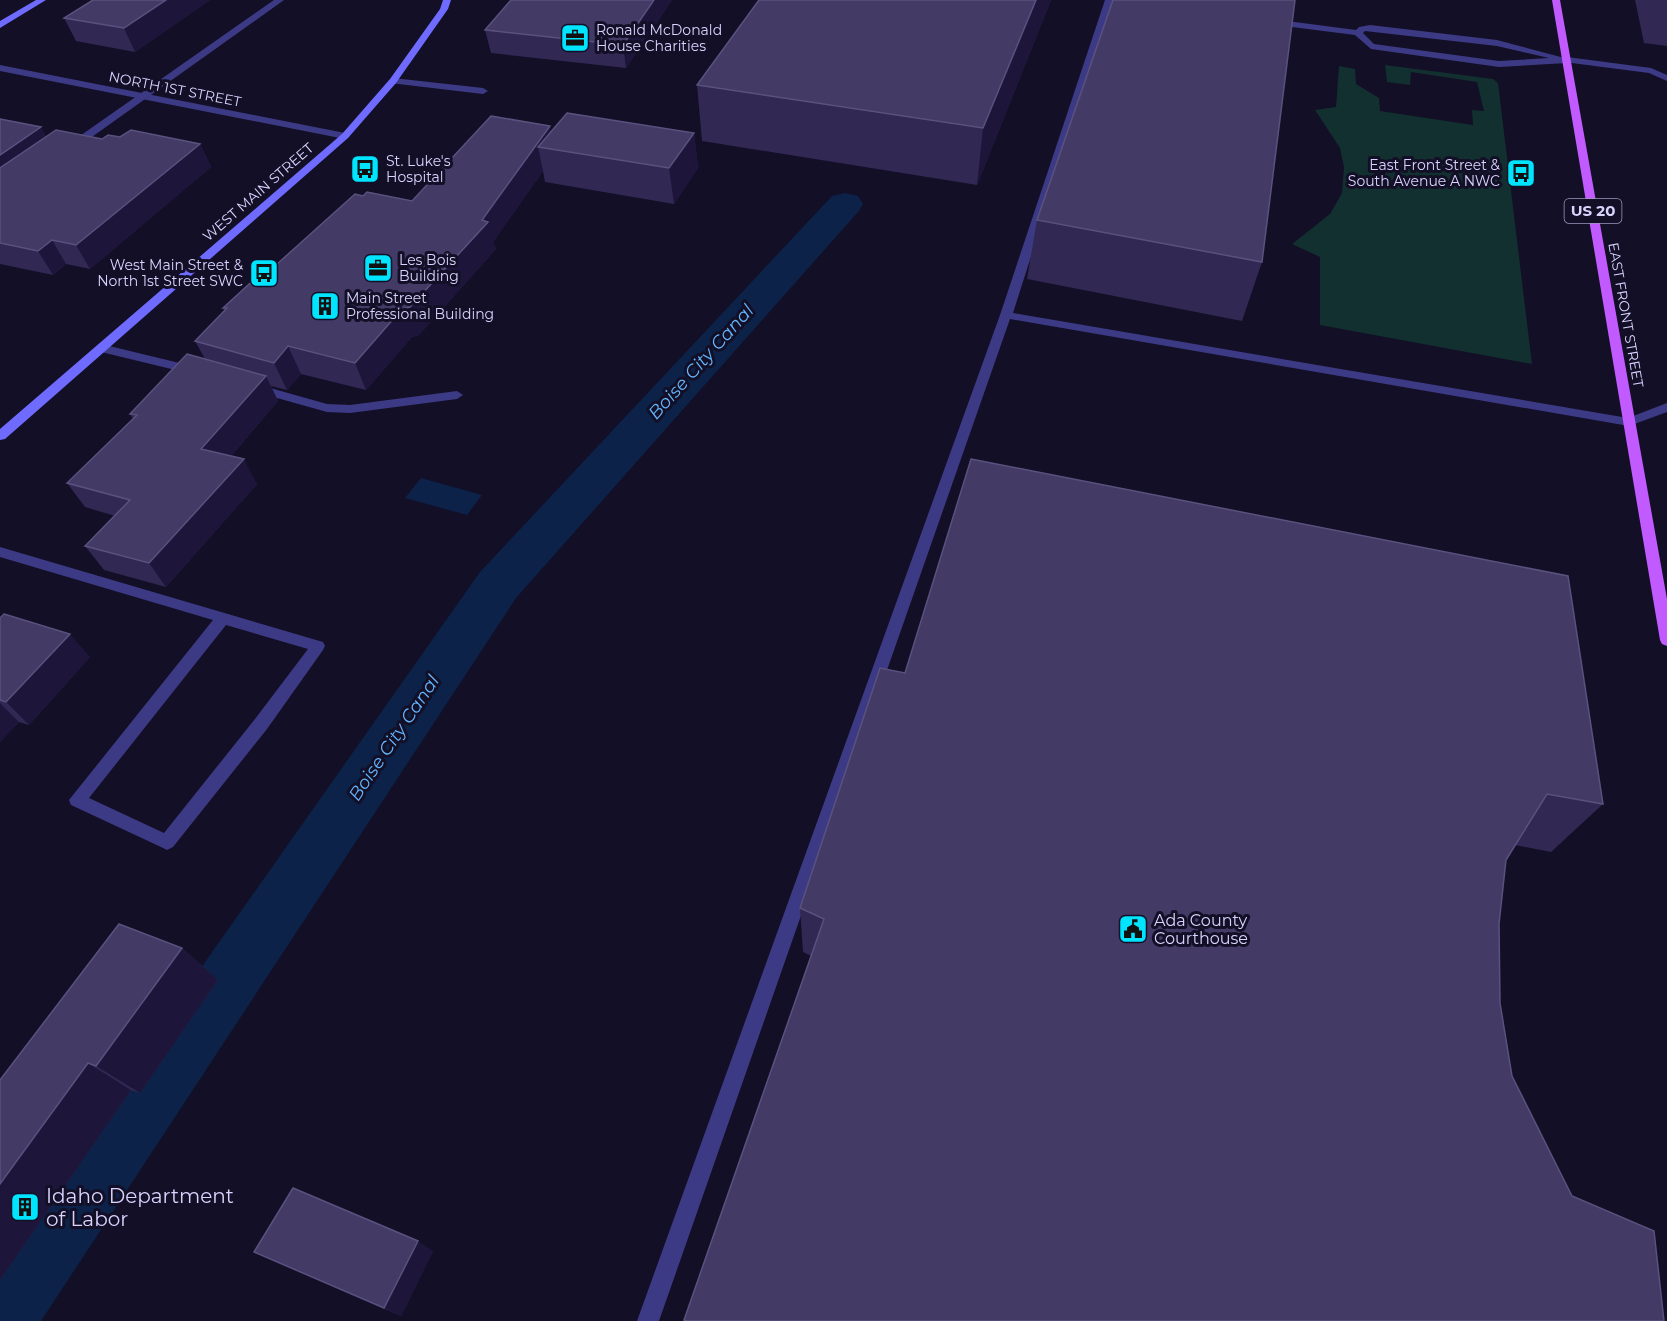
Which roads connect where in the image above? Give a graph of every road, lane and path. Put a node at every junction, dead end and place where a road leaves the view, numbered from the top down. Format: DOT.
graph roads {
  1 [pos="38,0"];
  2 [pos="280,0"];
  3 [pos="447,0"];
  4 [pos="1109,0"];
  5 [pos="1556,0"];
  6 [pos="1120,2"];
  7 [pos="1257,20"];
  8 [pos="0,25"];
  9 [pos="1358,33"];
  10 [pos="1567,60"];
  11 [pos="1666,66"];
  12 [pos="0,68"];
  13 [pos="1651,71"];
  14 [pos="1667,78"];
  15 [pos="393,81"];
  16 [pos="483,91"];
  17 [pos="143,96"];
  18 [pos="345,136"];
  19 [pos="64,152"];
  20 [pos="1006,315"];
  21 [pos="101,348"];
  22 [pos="204,373"];
  23 [pos="248,386"];
  24 [pos="457,395"];
  25 [pos="1667,407"];
  26 [pos="1629,422"];
  27 [pos="0,436"];
  28 [pos="0,552"];
  29 [pos="223,618"];
  30 [pos="1667,640"];
  31 [pos="648,1321"];
  1 -- 8 [label="main road"];
  2 -- 17 [label="street"];
  3 -- 15 [label="main road, WEST MAIN STREET"];
  4 -- 6 [label="street"];
  4 -- 20 [label="street"];
  5 -- 10 [label="main road, EAST FRONT STREET / US 20"];
  7 -- 9 [label="street"];
  9 -- 10 [label="street"];
  9 -- 10 [label="street"];
  10 -- 13 [label="street"];
  10 -- 26 [label="main road, EAST FRONT STREET / US 20"];
  11 -- 13 [label="street"];
  12 -- 17 [label="street, NORTH 1ST STREET"];
  13 -- 14 [label="street"];
  15 -- 16 [label="street"];
  15 -- 18 [label="main road, WEST MAIN STREET"];
  17 -- 18 [label="street, NORTH 1ST STREET"];
  17 -- 19 [label="street"];
  18 -- 21 [label="main road, WEST MAIN STREET"];
  20 -- 26 [label="street"];
  20 -- 31 [label="street"];
  21 -- 22 [label="street"];
  21 -- 27 [label="main road, WEST MAIN STREET"];
  23 -- 24 [label="street"];
  25 -- 26 [label="street"];
  26 -- 30 [label="main road, US 20"];
  28 -- 29 [label="street"];
  29 -- 29 [label="street"];
}
